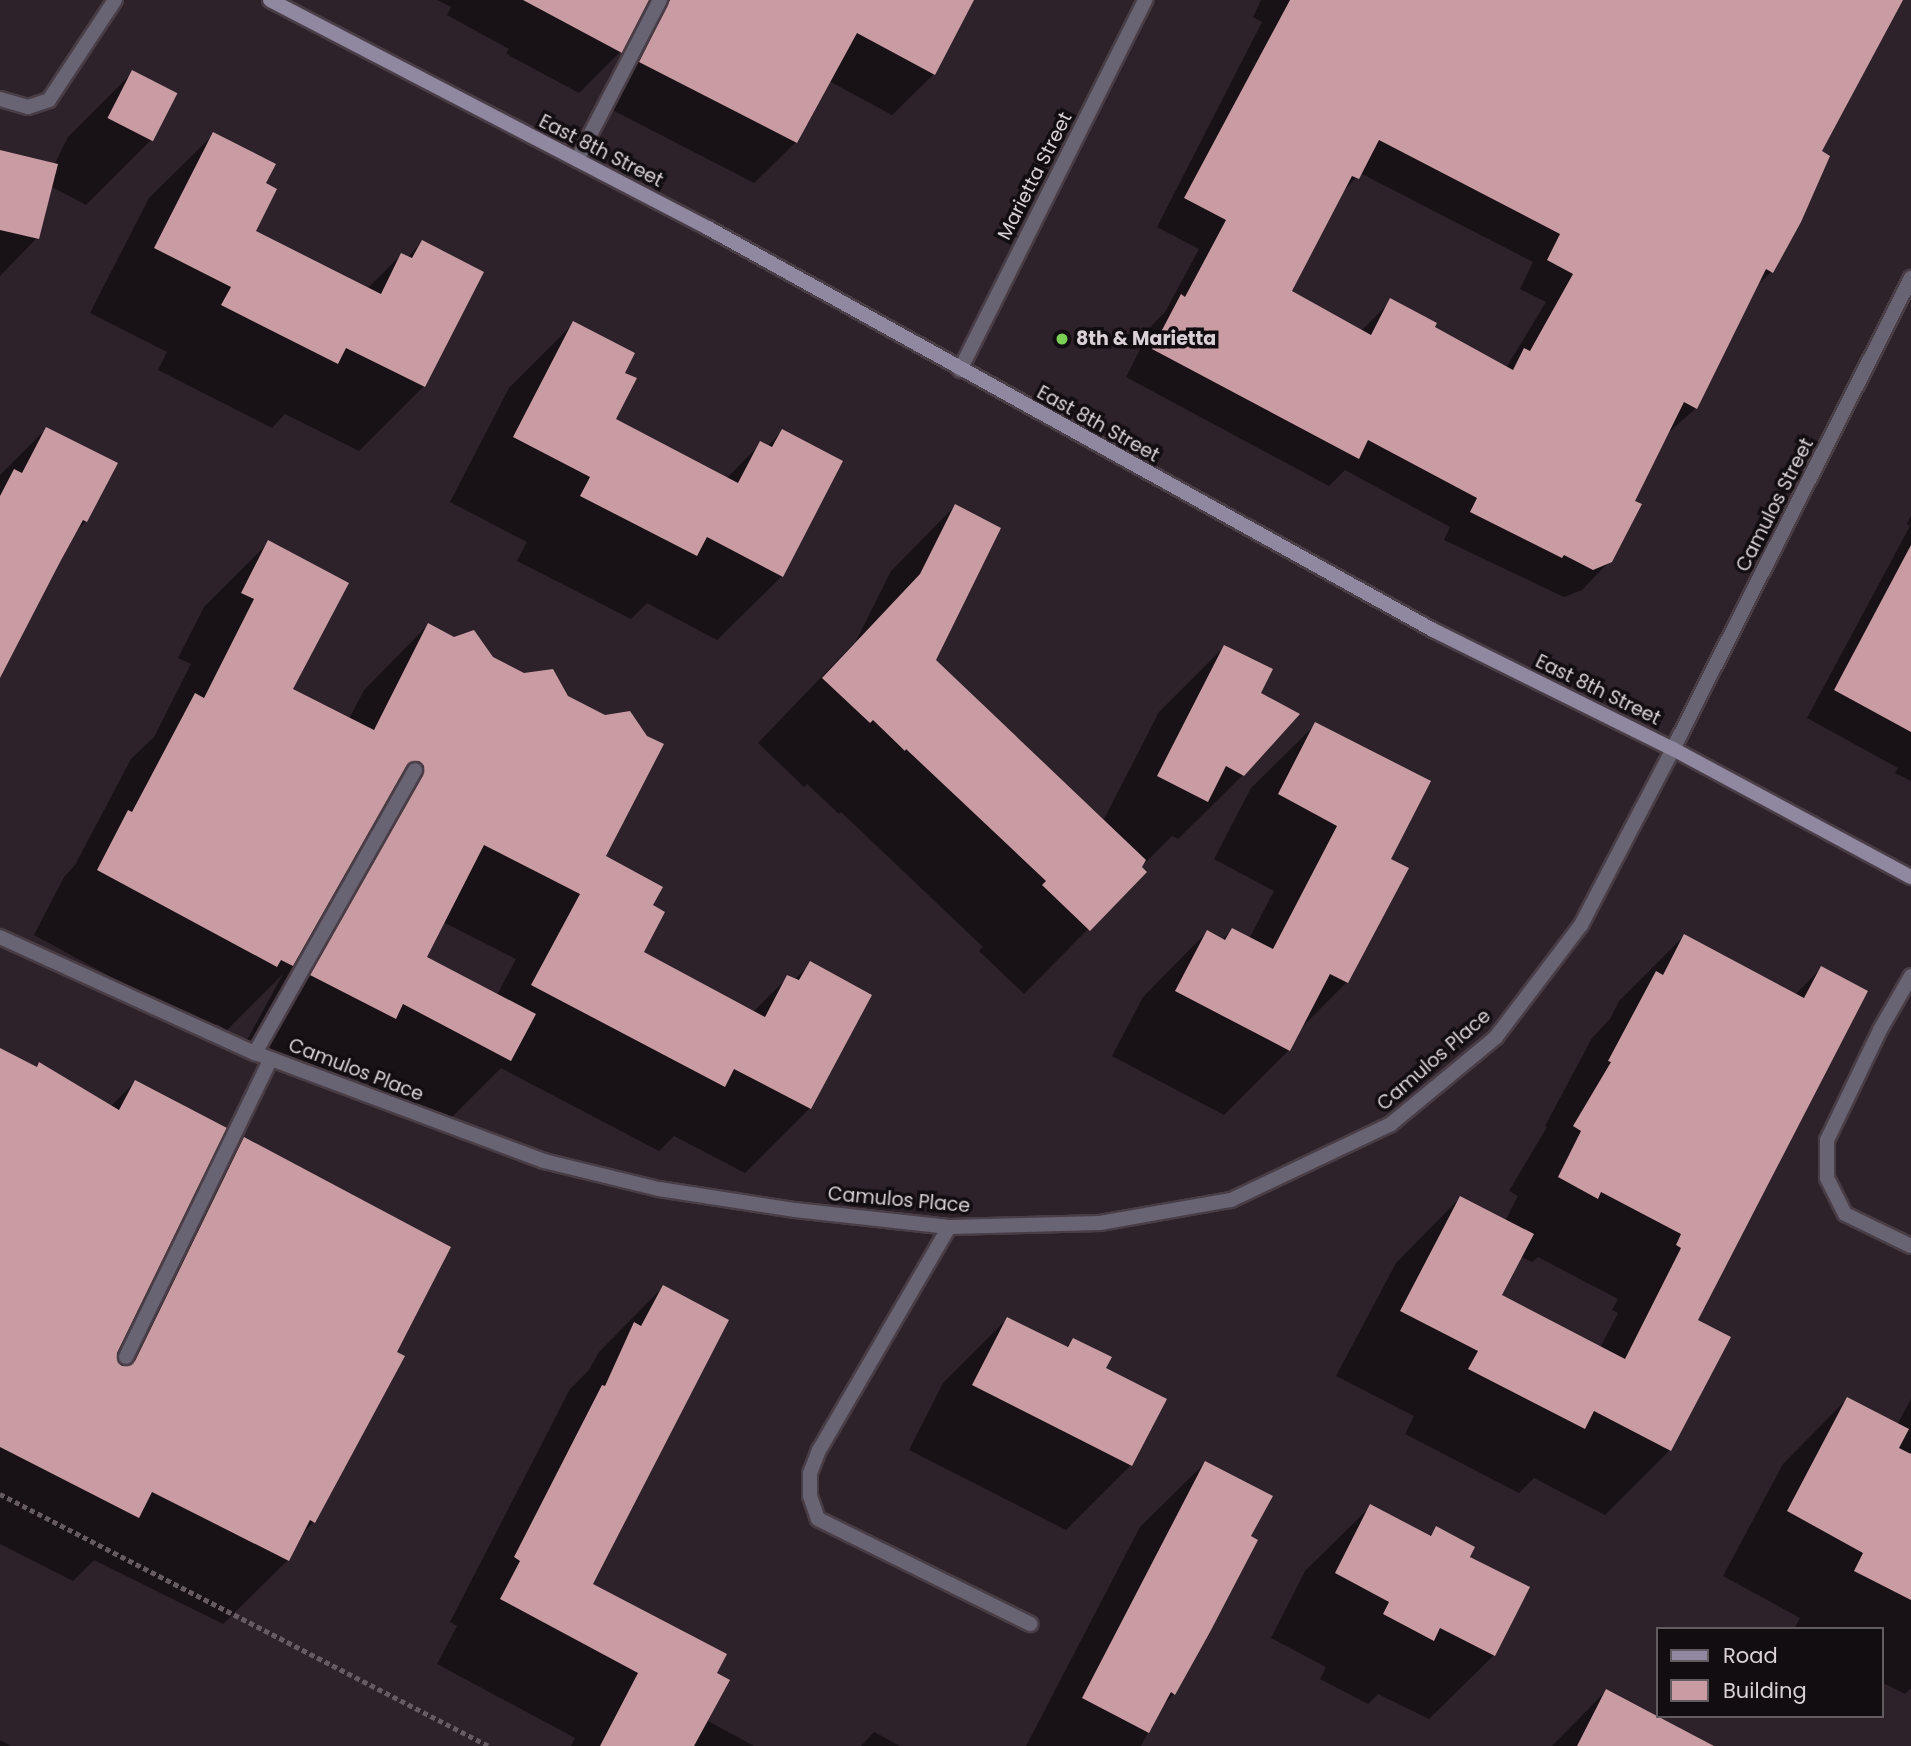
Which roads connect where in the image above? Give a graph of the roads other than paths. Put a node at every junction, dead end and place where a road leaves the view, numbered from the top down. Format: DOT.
graph roads {
  1 [pos="115,0"];
  2 [pos="270,0"];
  3 [pos="660,0"];
  4 [pos="1145,0"];
  5 [pos="0,99"];
  6 [pos="577,160"];
  7 [pos="1911,278"];
  8 [pos="960,370"];
  9 [pos="1673,749"];
  10 [pos="415,770"];
  11 [pos="1911,877"];
  12 [pos="0,937"];
  13 [pos="1911,976"];
  14 [pos="255,1053"];
  15 [pos="271,1059"];
  16 [pos="949,1227"];
  17 [pos="1911,1246"];
  18 [pos="126,1357"];
  19 [pos="1030,1625"];
  1 -- 5 [label="street"];
  2 -- 6 [label="main road, East 8th Street"];
  3 -- 6 [label="street"];
  4 -- 8 [label="street, Marietta Street"];
  6 -- 8 [label="main road, East 8th Street"];
  7 -- 9 [label="street, Camulos Street"];
  8 -- 9 [label="main road, East 8th Street"];
  9 -- 11 [label="main road, East 8th Street"];
  9 -- 16 [label="street, Camulos Place"];
  10 -- 14 [label="street"];
  12 -- 14 [label="street, Camulos Place"];
  13 -- 17 [label="street"];
  14 -- 15 [label="street, Camulos Place"];
  15 -- 16 [label="street, Camulos Place"];
  15 -- 18 [label="street"];
  16 -- 19 [label="street"];
}
